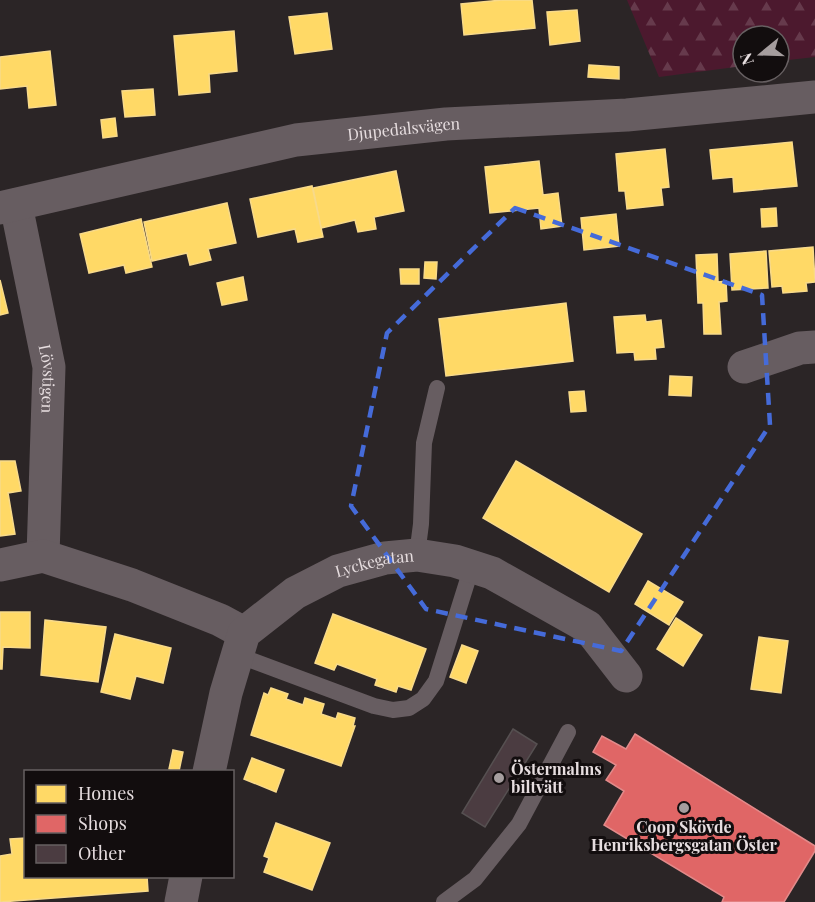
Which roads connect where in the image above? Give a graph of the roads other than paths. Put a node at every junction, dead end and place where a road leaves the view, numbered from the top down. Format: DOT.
graph roads {
  1 [pos="815,97"];
  2 [pos="8,206"];
  3 [pos="815,347"];
  4 [pos="744,367"];
  5 [pos="437,388"];
  6 [pos="417,555"];
  7 [pos="43,556"];
  8 [pos="0,565"];
  9 [pos="474,567"];
  10 [pos="241,644"];
  11 [pos="626,676"];
  12 [pos="568,732"];
  13 [pos="209,770"];
  14 [pos="186,878"];
  15 [pos="181,902"];
  16 [pos="444,902"];
  1 -- 2 [label="street, Djupedalsvägen"];
  2 -- 7 [label="street, Lövstigen"];
  3 -- 4 [label="street"];
  5 -- 6 [label="lane"];
  6 -- 9 [label="street, Lyckegatan"];
  6 -- 10 [label="street, Lyckegatan"];
  7 -- 8 [label="street"];
  7 -- 10 [label="street"];
  9 -- 10 [label="lane"];
  9 -- 11 [label="street, Lyckegatan"];
  10 -- 13 [label="street"];
  12 -- 16 [label="lane"];
  14 -- 15 [label="street"];
}
